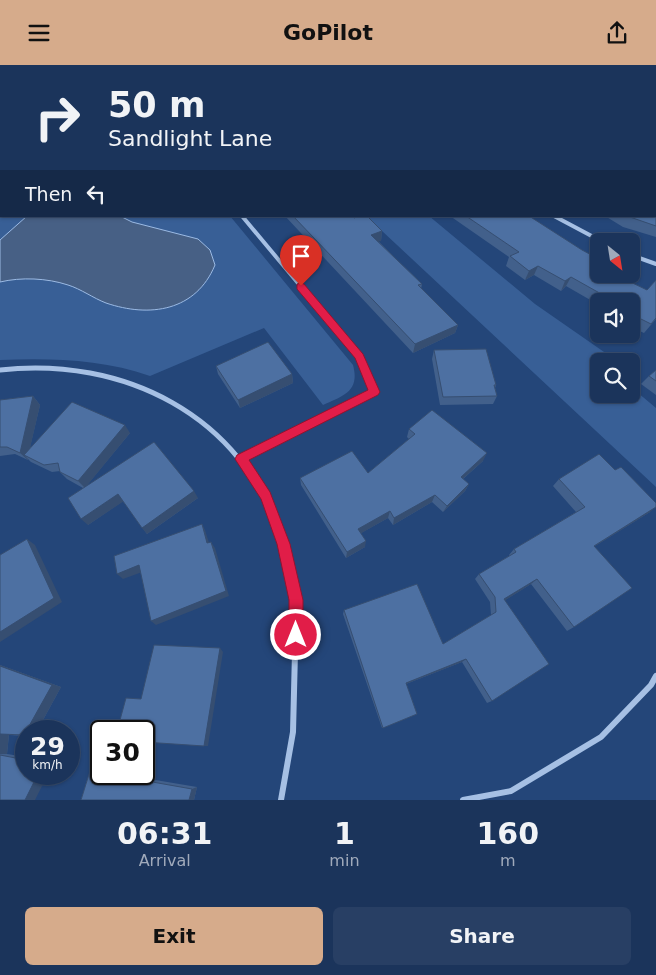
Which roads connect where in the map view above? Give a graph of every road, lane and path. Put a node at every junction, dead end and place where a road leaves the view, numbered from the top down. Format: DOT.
graph roads {
  1 [pos="243,217"];
  2 [pos="556,217"];
  3 [pos="590,235"];
  4 [pos="640,258"];
  5 [pos="656,264"];
  6 [pos="0,370"];
  7 [pos="241,459"];
  8 [pos="656,676"];
  9 [pos="280,800"];
  10 [pos="463,800"];
  1 -- 7 [label="street"];
  2 -- 3 [label="street"];
  4 -- 5 [label="street"];
  6 -- 7 [label="street"];
  7 -- 9 [label="street"];
  8 -- 10 [label="street"];
}
